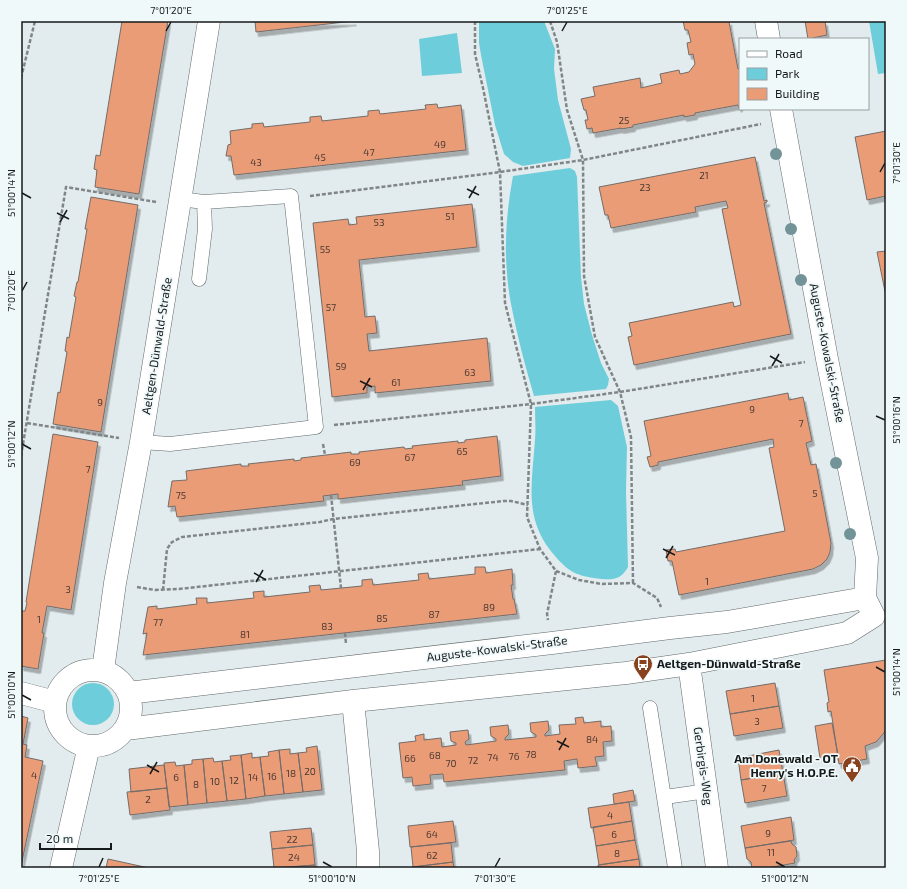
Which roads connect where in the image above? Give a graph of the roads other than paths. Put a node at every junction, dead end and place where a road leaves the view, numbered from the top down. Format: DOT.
graph roads {
  1 [pos="209,21"];
  2 [pos="766,21"];
  3 [pos="769,38"];
  4 [pos="782,115"];
  5 [pos="180,202"];
  6 [pos="204,202"];
  7 [pos="199,279"];
  8 [pos="141,442"];
  9 [pos="875,609"];
  10 [pos="689,664"];
  11 [pos="103,670"];
  12 [pos="21,693"];
  13 [pos="128,693"];
  14 [pos="353,701"];
  15 [pos="55,702"];
  16 [pos="650,708"];
  17 [pos="126,728"];
  18 [pos="89,746"];
  19 [pos="707,791"];
  20 [pos="665,797"];
  21 [pos="61,868"];
  22 [pos="368,868"];
  23 [pos="675,868"];
  24 [pos="718,868"];
  1 -- 5 [label="street, Aeltgen-Dünwald-Straße"];
  2 -- 3 [label="street"];
  4 -- 9 [label="street, Auguste-Kowalski-Straße"];
  5 -- 6 [label="lane"];
  5 -- 8 [label="street, Aeltgen-Dünwald-Straße"];
  6 -- 7 [label="lane"];
  6 -- 8 [label="lane"];
  8 -- 11 [label="street, Aeltgen-Dünwald-Straße"];
  9 -- 10 [label="street"];
  9 -- 13 [label="street, Auguste-Kowalski-Straße"];
  10 -- 14 [label="street"];
  10 -- 19 [label="street, Gerbirgis-Weg"];
  11 -- 13 [label="street"];
  11 -- 15 [label="street"];
  12 -- 15 [label="street"];
  13 -- 17 [label="street"];
  14 -- 17 [label="street"];
  14 -- 22 [label="street"];
  15 -- 18 [label="street"];
  16 -- 20 [label="lane"];
  17 -- 18 [label="street"];
  18 -- 21 [label="street"];
  19 -- 20 [label="lane"];
  19 -- 24 [label="street, Gerbirgis-Weg"];
  20 -- 23 [label="lane"];
}
